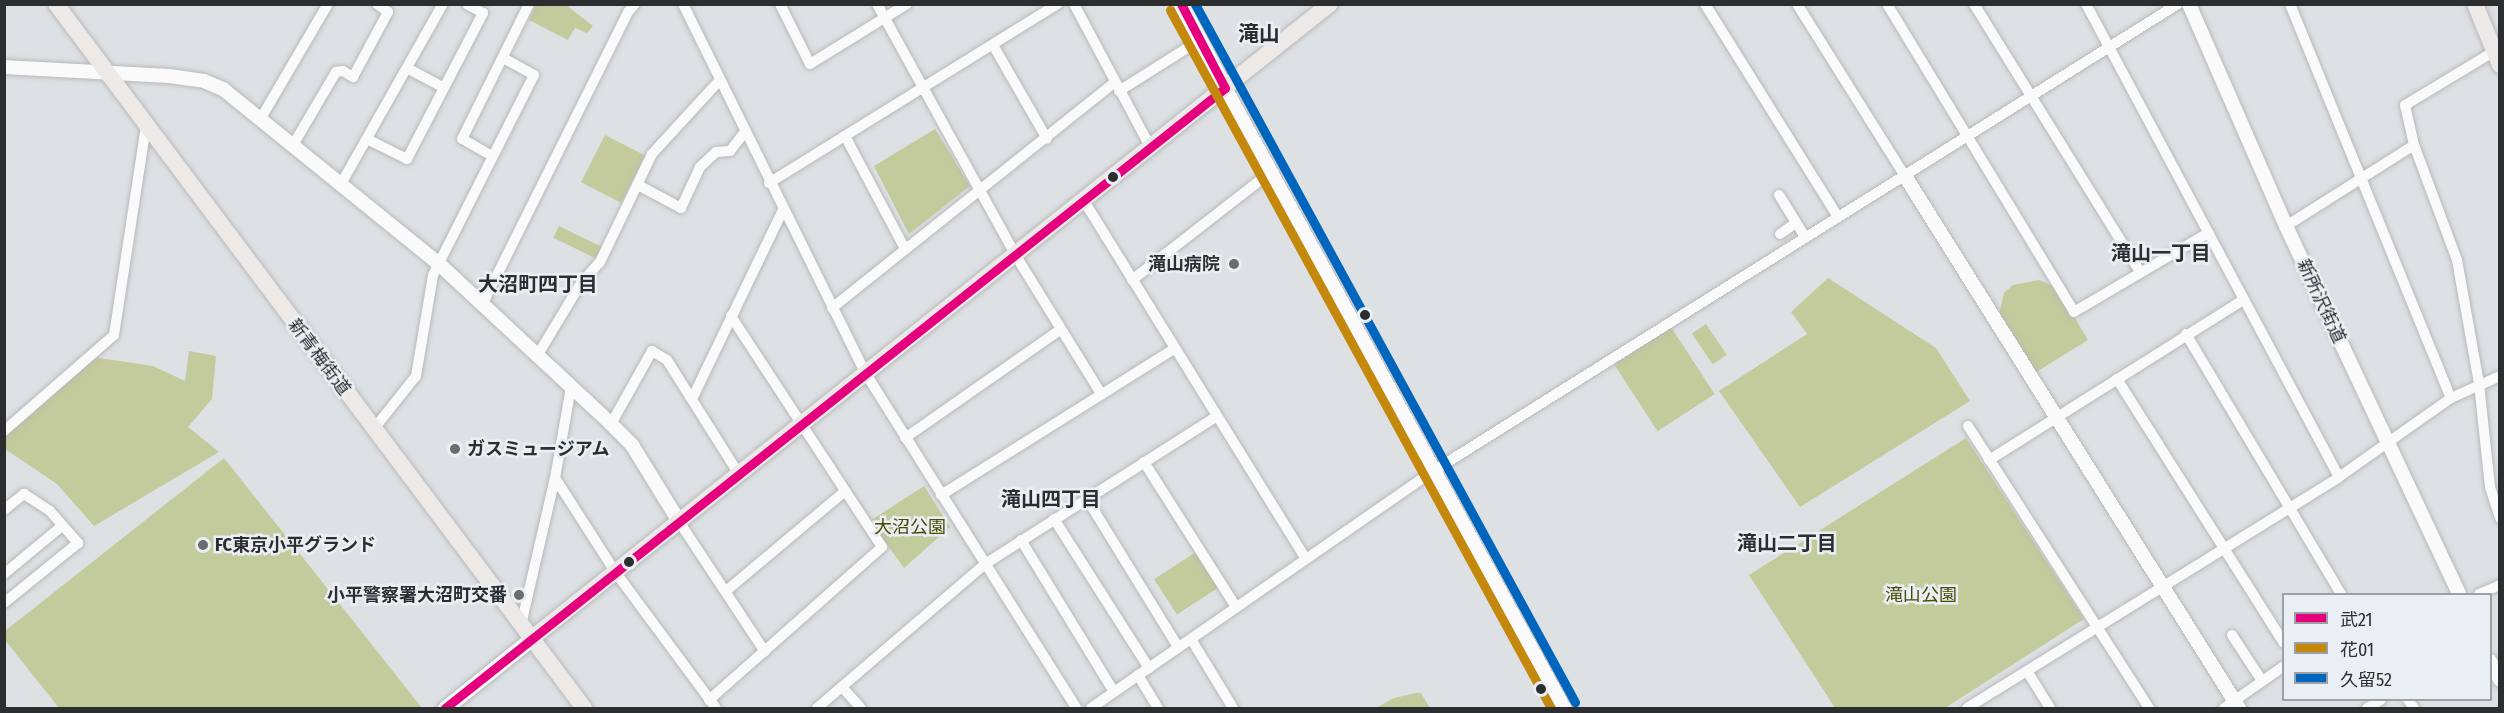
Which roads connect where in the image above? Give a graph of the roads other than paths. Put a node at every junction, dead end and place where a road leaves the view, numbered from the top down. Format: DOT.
graph roads {
  1 [pos="57,4"];
  2 [pos="328,4"];
  3 [pos="377,4"];
  4 [pos="443,4"];
  5 [pos="467,4"];
  6 [pos="529,4"];
  7 [pos="682,4"];
  8 [pos="780,4"];
  9 [pos="877,4"];
  10 [pos="907,4"];
  11 [pos="1058,4"];
  12 [pos="1074,4"];
  13 [pos="1181,4"];
  14 [pos="1330,4"];
  15 [pos="1705,4"];
  16 [pos="1797,4"];
  17 [pos="1887,4"];
  18 [pos="1974,4"];
  19 [pos="2086,4"];
  20 [pos="2178,4"];
  21 [pos="2188,4"];
  22 [pos="2290,4"];
  23 [pos="2475,4"];
  24 [pos="628,7"];
  25 [pos="885,18"];
  26 [pos="1200,40"];
  27 [pos="993,45"];
  28 [pos="2109,49"];
  29 [pos="503,58"];
  30 [pos="2496,59"];
  31 [pos="4,67"];
  32 [pos="407,68"];
  33 [pos="108,73"];
  34 [pos="718,82"];
  35 [pos="1117,87"];
  36 [pos="444,88"];
  37 [pos="923,88"];
  38 [pos="1225,88"];
  39 [pos="2033,96"];
  40 [pos="261,118"];
  41 [pos="146,125"];
  42 [pos="744,133"];
  43 [pos="845,136"];
  44 [pos="1969,136"];
  45 [pos="367,139"];
  46 [pos="1047,139"];
  47 [pos="293,145"];
  48 [pos="2414,145"];
  49 [pos="1151,148"];
  50 [pos="492,156"];
  51 [pos="1272,171"];
  52 [pos="1905,176"];
  53 [pos="2361,179"];
  54 [pos="769,183"];
  55 [pos="341,184"];
  56 [pos="638,185"];
  57 [pos="979,191"];
  58 [pos="1779,195"];
  59 [pos="1084,201"];
  60 [pos="783,210"];
  61 [pos="1838,217"];
  62 [pos="1796,223"];
  63 [pos="2286,226"];
  64 [pos="2208,233"];
  65 [pos="1780,234"];
  66 [pos="1805,237"];
  67 [pos="905,249"];
  68 [pos="1016,256"];
  69 [pos="438,263"];
  70 [pos="2140,272"];
  71 [pos="1132,280"];
  72 [pos="2243,300"];
  73 [pos="482,305"];
  74 [pos="832,308"];
  75 [pos="731,316"];
  76 [pos="1060,330"];
  77 [pos="2186,334"];
  78 [pos="1174,348"];
  79 [pos="537,356"];
  80 [pos="867,374"];
  81 [pos="2499,376"];
  82 [pos="2117,379"];
  83 [pos="2479,384"];
  84 [pos="571,387"];
  85 [pos="1102,395"];
  86 [pos="2451,398"];
  87 [pos="692,399"];
  88 [pos="1217,416"];
  89 [pos="2056,417"];
  90 [pos="611,424"];
  91 [pos="804,425"];
  92 [pos="1968,426"];
  93 [pos="373,430"];
  94 [pos="4,431"];
  95 [pos="905,438"];
  96 [pos="2388,446"];
  97 [pos="1989,460"];
  98 [pos="1144,462"];
  99 [pos="1435,470"];
  100 [pos="740,476"];
  101 [pos="2340,477"];
  102 [pos="555,478"];
  103 [pos="844,492"];
  104 [pos="941,495"];
  105 [pos="1087,499"];
  106 [pos="2289,508"];
  107 [pos="4,510"];
  108 [pos="2499,518"];
  109 [pos="1054,519"];
  110 [pos="680,523"];
  111 [pos="62,526"];
  112 [pos="1021,540"];
  113 [pos="2225,548"];
  114 [pos="1306,559"];
  115 [pos="985,564"];
  116 [pos="616,573"];
  117 [pos="4,574"];
  118 [pos="2499,585"];
  119 [pos="2162,587"];
  120 [pos="726,591"];
  121 [pos="2340,593"];
  122 [pos="2459,593"];
  123 [pos="2481,593"];
  124 [pos="4,603"];
  125 [pos="1236,608"];
  126 [pos="520,625"];
  127 [pos="2096,628"];
  128 [pos="2232,635"];
  129 [pos="531,639"];
  130 [pos="1191,639"];
  131 [pos="2282,641"];
  132 [pos="1178,647"];
  133 [pos="765,652"];
  134 [pos="2492,665"];
  135 [pos="2282,667"];
  136 [pos="1149,668"];
  137 [pos="2027,671"];
  138 [pos="1138,675"];
  139 [pos="2499,680"];
  140 [pos="2262,681"];
  141 [pos="842,687"];
  142 [pos="1114,692"];
  143 [pos="712,704"];
  144 [pos="2232,705"];
  145 [pos="445,708"];
  146 [pos="584,708"];
  147 [pos="817,708"];
  148 [pos="861,708"];
  149 [pos="1076,708"];
  150 [pos="1091,708"];
  151 [pos="1158,708"];
  152 [pos="1233,708"];
  153 [pos="1564,708"];
  154 [pos="1967,708"];
  155 [pos="2050,708"];
  156 [pos="2149,708"];
  1 -- 33 [label="main road, 新青梅街道"];
  2 -- 40 [label="street"];
  3 -- 47 [label="street"];
  4 -- 32 [label="street"];
  5 -- 36 [label="street"];
  6 -- 29 [label="street"];
  7 -- 34 [label="street"];
  8 -- 25 [label="street"];
  9 -- 25 [label="street"];
  10 -- 25 [label="street"];
  11 -- 27 [label="street"];
  12 -- 35 [label="street"];
  13 -- 26 [label="main road"];
  14 -- 38 [label="main road"];
  15 -- 61 [label="street"];
  16 -- 52 [label="street"];
  17 -- 44 [label="street"];
  18 -- 39 [label="street"];
  19 -- 28 [label="street"];
  20 -- 28 [label="street"];
  21 -- 63 [label="street, 新所沢街道"];
  22 -- 53 [label="street"];
  23 -- 30 [label="main road"];
  24 -- 73 [label="street"];
  25 -- 37 [label="street"];
  26 -- 35 [label="street"];
  26 -- 38 [label="main road"];
  27 -- 37 [label="street"];
  27 -- 46 [label="street"];
  28 -- 39 [label="street"];
  28 -- 64 [label="street"];
  29 -- 50 [label="street"];
  29 -- 50 [label="street"];
  30 -- 48 [label="street"];
  31 -- 33 [label="street"];
  32 -- 36 [label="street"];
  32 -- 45 [label="street"];
  33 -- 40 [label="street"];
  33 -- 41 [label="main road, 新青梅街道"];
  34 -- 42 [label="street"];
  34 -- 56 [label="street"];
  35 -- 46 [label="street"];
  35 -- 49 [label="street"];
  36 -- 45 [label="street"];
  37 -- 43 [label="street"];
  37 -- 57 [label="street"];
  38 -- 49 [label="main road"];
  38 -- 51 [label="street"];
  39 -- 44 [label="street"];
  39 -- 70 [label="street"];
  40 -- 47 [label="street"];
  41 -- 93 [label="main road, 新青梅街道"];
  41 -- 94 [label="street"];
  42 -- 54 [label="street"];
  42 -- 56 [label="street"];
  43 -- 54 [label="street"];
  43 -- 67 [label="street"];
  44 -- 52 [label="street"];
  44 -- 70 [label="street"];
  45 -- 55 [label="street"];
  46 -- 57 [label="street"];
  47 -- 55 [label="street"];
  48 -- 53 [label="street"];
  48 -- 83 [label="street"];
  49 -- 59 [label="main road"];
  50 -- 69 [label="street"];
  51 -- 71 [label="street"];
  51 -- 99 [label="street"];
  52 -- 61 [label="street"];
  52 -- 89 [label="street"];
  53 -- 63 [label="street"];
  53 -- 86 [label="street"];
  54 -- 60 [label="street"];
  55 -- 69 [label="street"];
  56 -- 79 [label="street"];
  57 -- 67 [label="street"];
  57 -- 68 [label="street"];
  58 -- 62 [label="street"];
  59 -- 68 [label="main road"];
  59 -- 71 [label="street"];
  60 -- 74 [label="street"];
  60 -- 75 [label="street"];
  61 -- 66 [label="street"];
  62 -- 65 [label="street"];
  62 -- 66 [label="street"];
  63 -- 96 [label="street, 新所沢街道"];
  64 -- 70 [label="street"];
  64 -- 72 [label="street"];
  66 -- 99 [label="street"];
  67 -- 74 [label="street"];
  68 -- 76 [label="street"];
  68 -- 80 [label="main road"];
  69 -- 73 [label="street"];
  69 -- 93 [label="street"];
  71 -- 78 [label="street"];
  72 -- 77 [label="street"];
  72 -- 101 [label="street"];
  73 -- 79 [label="street"];
  74 -- 80 [label="street"];
  75 -- 87 [label="street"];
  75 -- 91 [label="street"];
  76 -- 85 [label="street"];
  76 -- 95 [label="street"];
  77 -- 82 [label="street"];
  77 -- 106 [label="street"];
  78 -- 85 [label="street"];
  78 -- 88 [label="street"];
  79 -- 84 [label="street"];
  80 -- 91 [label="main road"];
  80 -- 95 [label="street"];
  81 -- 83 [label="street"];
  82 -- 89 [label="street"];
  82 -- 113 [label="street"];
  83 -- 86 [label="street"];
  83 -- 108 [label="street"];
  84 -- 90 [label="street"];
  84 -- 102 [label="street"];
  85 -- 104 [label="street"];
  86 -- 96 [label="street"];
  87 -- 90 [label="street"];
  87 -- 100 [label="street"];
  88 -- 98 [label="street"];
  88 -- 114 [label="street"];
  89 -- 97 [label="street"];
  89 -- 119 [label="street"];
  90 -- 110 [label="street"];
  91 -- 100 [label="main road"];
  91 -- 103 [label="street"];
  92 -- 97 [label="street"];
  93 -- 126 [label="main road, 新青梅街道"];
  95 -- 104 [label="street"];
  96 -- 101 [label="street"];
  96 -- 122 [label="street, 新所沢街道"];
  97 -- 127 [label="street"];
  98 -- 105 [label="street"];
  98 -- 125 [label="street"];
  99 -- 114 [label="street"];
  99 -- 153 [label="street"];
  100 -- 110 [label="main road"];
  101 -- 106 [label="street"];
  102 -- 116 [label="street"];
  102 -- 126 [label="street"];
  103 -- 120 [label="street"];
  103 -- 133 [label="street"];
  104 -- 115 [label="street"];
  105 -- 109 [label="street"];
  105 -- 132 [label="street"];
  106 -- 113 [label="street"];
  106 -- 121 [label="street"];
  107 -- 111 [label="street"];
  109 -- 112 [label="street"];
  109 -- 136 [label="street"];
  110 -- 116 [label="main road"];
  110 -- 120 [label="street"];
  111 -- 117 [label="street"];
  111 -- 124 [label="street"];
  112 -- 115 [label="street"];
  112 -- 142 [label="street"];
  113 -- 119 [label="street"];
  113 -- 131 [label="street"];
  114 -- 125 [label="street"];
  115 -- 141 [label="street"];
  115 -- 149 [label="street"];
  116 -- 129 [label="main road"];
  116 -- 143 [label="street"];
  118 -- 123 [label="street"];
  119 -- 127 [label="street"];
  119 -- 144 [label="street"];
  120 -- 133 [label="street"];
  125 -- 130 [label="street"];
  126 -- 129 [label="main road, 新青梅街道"];
  127 -- 137 [label="street"];
  127 -- 156 [label="street"];
  128 -- 140 [label="street"];
  129 -- 145 [label="main road"];
  129 -- 146 [label="main road, 新青梅街道"];
  130 -- 132 [label="street"];
  130 -- 152 [label="street"];
  132 -- 136 [label="street"];
  133 -- 143 [label="street"];
  134 -- 139 [label="street"];
  135 -- 140 [label="street"];
  136 -- 138 [label="street"];
  137 -- 154 [label="street"];
  137 -- 155 [label="street"];
  138 -- 142 [label="street"];
  138 -- 151 [label="street"];
  140 -- 144 [label="street"];
  141 -- 147 [label="street"];
  141 -- 148 [label="street"];
  142 -- 150 [label="street"];
}
